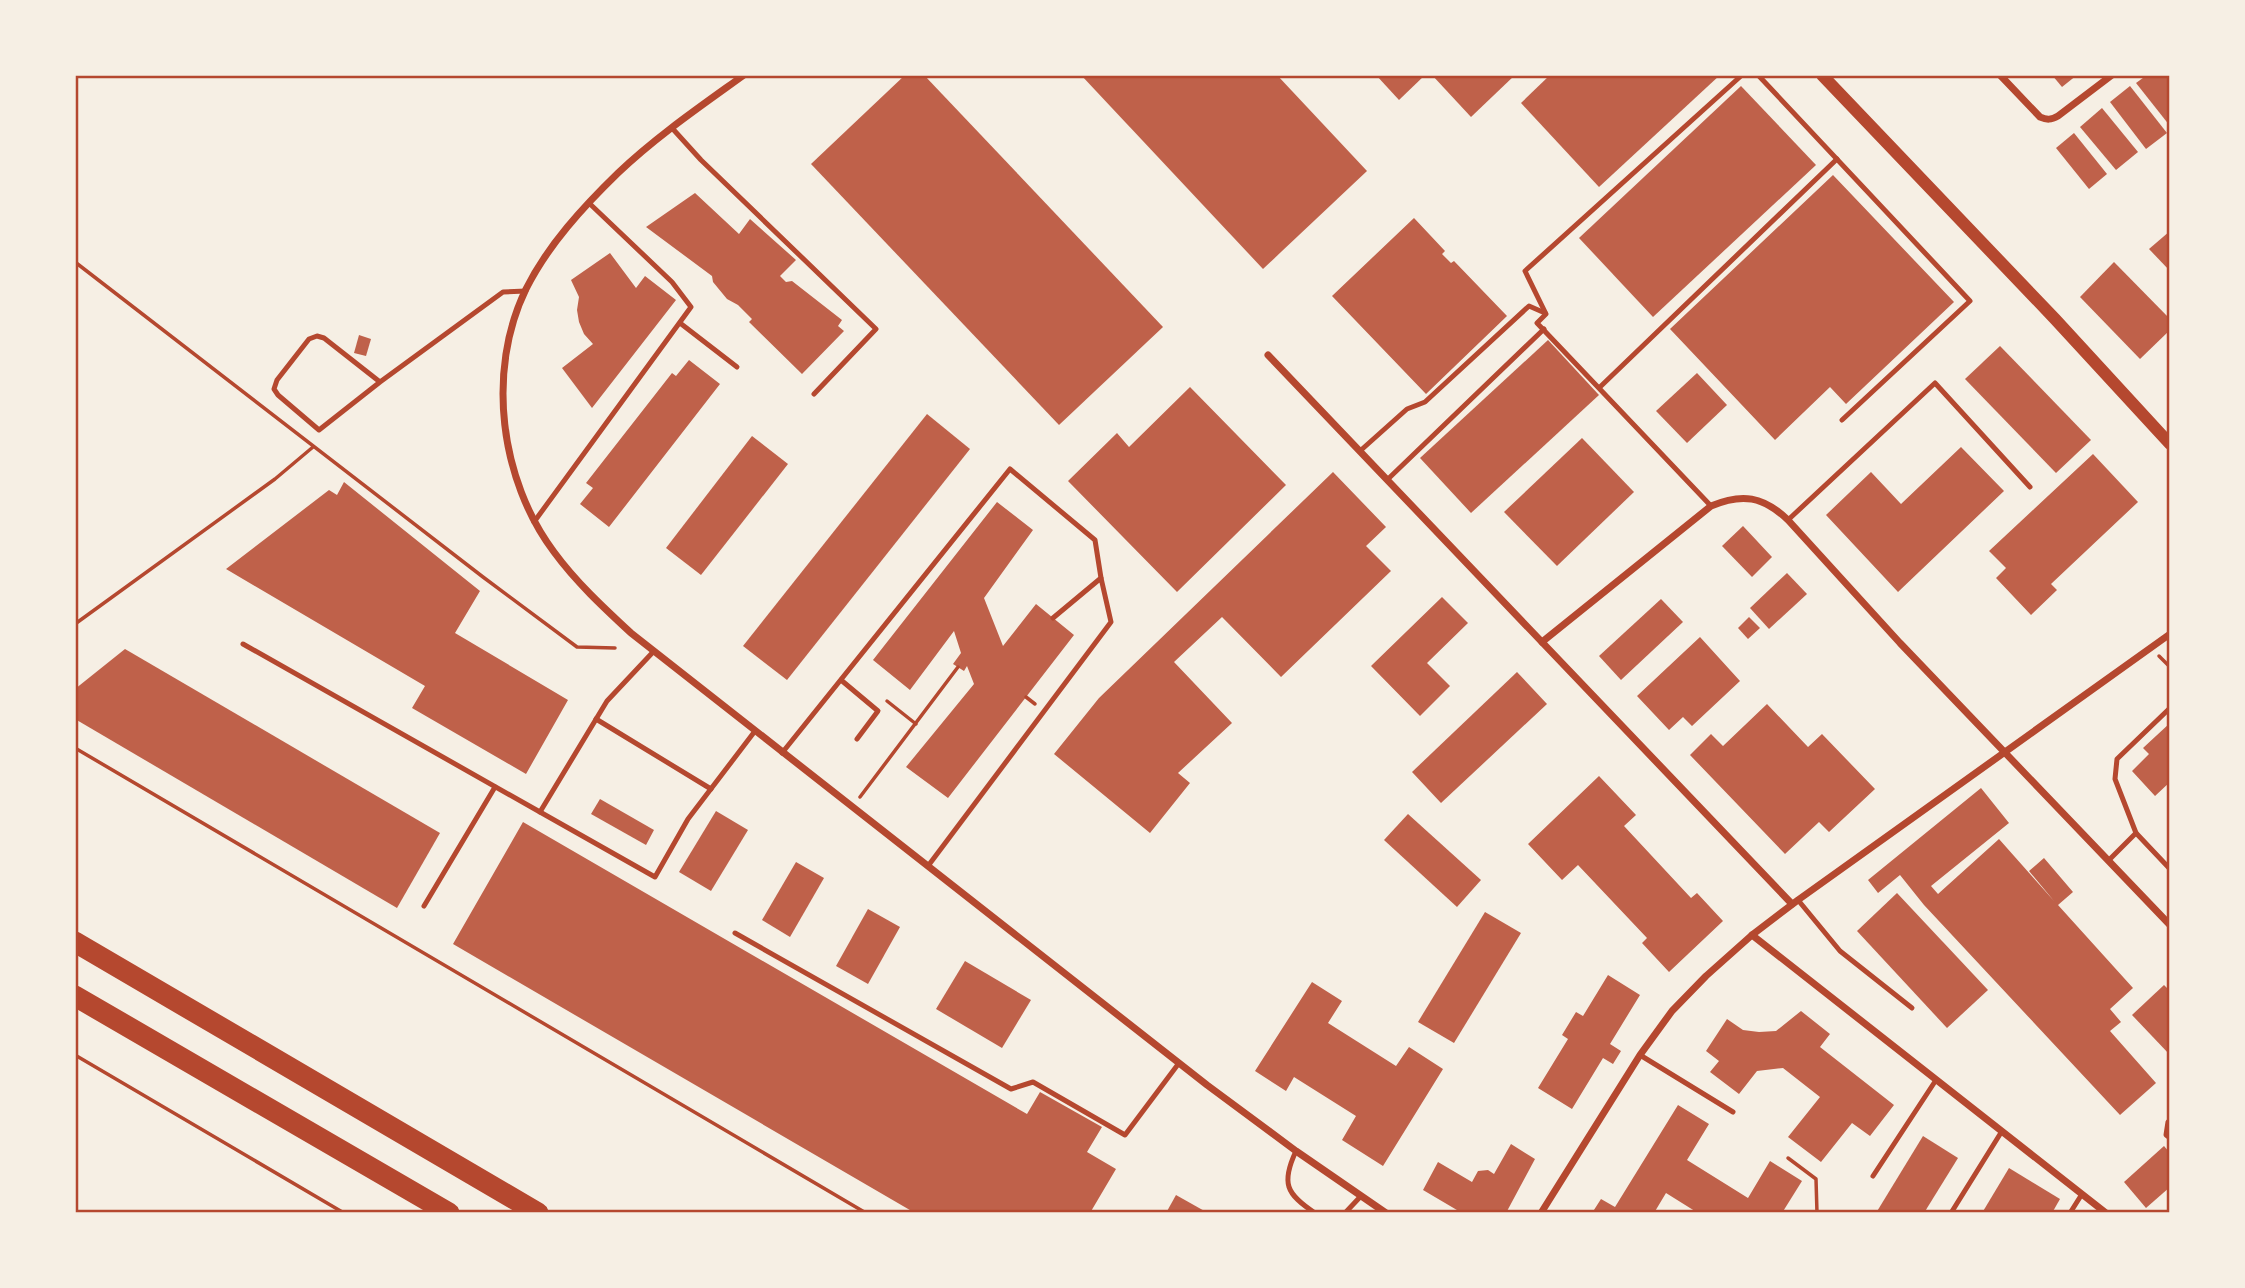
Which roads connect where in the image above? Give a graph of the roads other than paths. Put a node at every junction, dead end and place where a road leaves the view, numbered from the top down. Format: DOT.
graph roads {
  1 [pos="744,75"];
  2 [pos="1742,75"];
  3 [pos="1758,75"];
  4 [pos="1822,75"];
  5 [pos="2000,75"];
  6 [pos="2112,75"];
  7 [pos="672,128"];
  8 [pos="1837,159"];
  9 [pos="589,202"];
  10 [pos="526,290"];
  11 [pos="1546,314"];
  12 [pos="680,323"];
  13 [pos="1544,329"];
  14 [pos="1268,355"];
  15 [pos="737,367"];
  16 [pos="380,382"];
  17 [pos="1600,387"];
  18 [pos="814,394"];
  19 [pos="1843,420"];
  20 [pos="2170,444"];
  21 [pos="1360,451"];
  22 [pos="1387,480"];
  23 [pos="2029,487"];
  24 [pos="1711,506"];
  25 [pos="1788,520"];
  26 [pos="534,522"];
  27 [pos="1101,578"];
  28 [pos="1053,618"];
  29 [pos="2170,634"];
  30 [pos="1542,642"];
  31 [pos="243,644"];
  32 [pos="654,651"];
  33 [pos="841,680"];
  34 [pos="2170,708"];
  35 [pos="596,719"];
  36 [pos="755,731"];
  37 [pos="857,739"];
  38 [pos="782,752"];
  39 [pos="2004,752"];
  40 [pos="495,787"];
  41 [pos="711,789"];
  42 [pos="540,812"];
  43 [pos="2136,833"];
  44 [pos="2109,860"];
  45 [pos="928,866"];
  46 [pos="2170,870"];
  47 [pos="1795,902"];
  48 [pos="424,906"];
  49 [pos="2170,925"];
  50 [pos="735,933"];
  51 [pos="1752,935"];
  52 [pos="75,942"];
  53 [pos="75,996"];
  54 [pos="1912,1008"];
  55 [pos="1640,1055"];
  56 [pos="1179,1063"];
  57 [pos="1936,1080"];
  58 [pos="1733,1112"];
  59 [pos="2170,1120"];
  60 [pos="2002,1131"];
  61 [pos="2170,1138"];
  62 [pos="1296,1152"];
  63 [pos="1873,1177"];
  64 [pos="2081,1194"];
  65 [pos="1361,1196"];
  66 [pos="449,1213"];
  67 [pos="538,1213"];
  68 [pos="1315,1213"];
  69 [pos="1345,1213"];
  70 [pos="1386,1213"];
  71 [pos="1541,1213"];
  72 [pos="1951,1213"];
  73 [pos="2070,1213"];
  74 [pos="2106,1213"];
  1 -- 7 [label="street"];
  2 -- 11 [label="lane"];
  3 -- 8 [label="lane"];
  4 -- 20 [label="street"];
  5 -- 6 [label="street"];
  7 -- 9 [label="street"];
  7 -- 18 [label="lane"];
  8 -- 17 [label="lane"];
  8 -- 19 [label="lane"];
  9 -- 10 [label="street"];
  9 -- 12 [label="lane"];
  10 -- 16 [label="lane"];
  10 -- 26 [label="street"];
  11 -- 13 [label="lane"];
  11 -- 21 [label="lane"];
  12 -- 15 [label="lane"];
  12 -- 26 [label="lane"];
  13 -- 17 [label="lane"];
  13 -- 22 [label="lane"];
  14 -- 21 [label="street"];
  16 -- 16 [label="lane"];
  17 -- 24 [label="lane"];
  21 -- 22 [label="street"];
  22 -- 30 [label="street"];
  23 -- 25 [label="lane"];
  24 -- 25 [label="street"];
  24 -- 30 [label="street"];
  25 -- 39 [label="street"];
  26 -- 32 [label="street"];
  27 -- 28 [label="lane"];
  27 -- 33 [label="lane"];
  27 -- 45 [label="lane"];
  29 -- 39 [label="street"];
  30 -- 47 [label="street"];
  31 -- 40 [label="lane"];
  32 -- 35 [label="lane"];
  32 -- 36 [label="street"];
  33 -- 37 [label="lane"];
  33 -- 38 [label="lane"];
  34 -- 43 [label="lane"];
  35 -- 41 [label="lane"];
  35 -- 42 [label="lane"];
  36 -- 38 [label="street"];
  36 -- 41 [label="lane"];
  38 -- 45 [label="street"];
  39 -- 44 [label="street"];
  39 -- 47 [label="street"];
  40 -- 42 [label="lane"];
  40 -- 48 [label="lane"];
  41 -- 42 [label="lane"];
  43 -- 44 [label="lane"];
  43 -- 46 [label="lane"];
  44 -- 49 [label="street"];
  45 -- 56 [label="street"];
  47 -- 51 [label="street"];
  47 -- 54 [label="lane"];
  50 -- 56 [label="lane"];
  51 -- 55 [label="street"];
  51 -- 57 [label="street"];
  52 -- 67 [label="highway"];
  53 -- 66 [label="highway"];
  55 -- 58 [label="lane"];
  55 -- 71 [label="street"];
  56 -- 62 [label="street"];
  57 -- 60 [label="street"];
  57 -- 63 [label="lane"];
  59 -- 61 [label="lane"];
  60 -- 64 [label="street"];
  60 -- 72 [label="lane"];
  62 -- 65 [label="street"];
  62 -- 68 [label="lane"];
  64 -- 73 [label="lane"];
  64 -- 74 [label="street"];
  65 -- 69 [label="lane"];
  65 -- 70 [label="street"];
}
